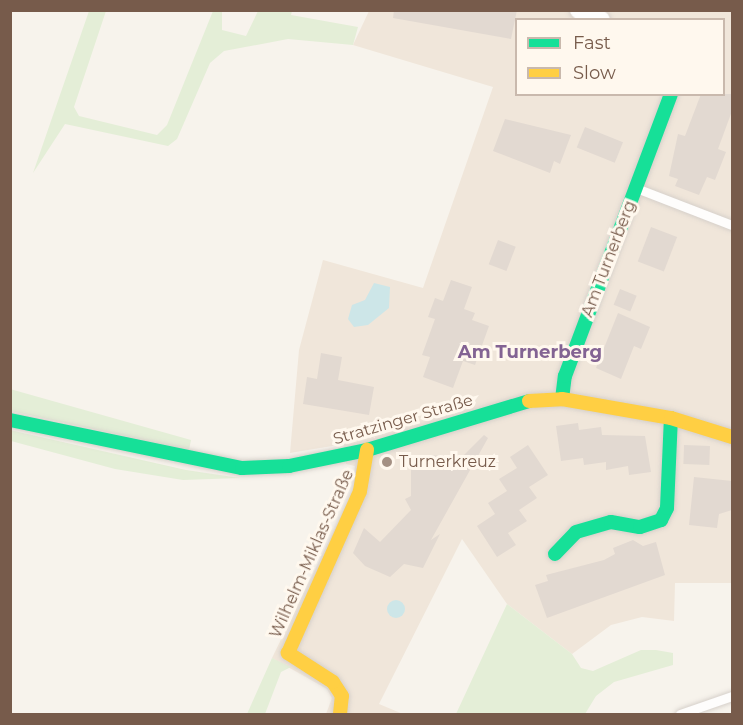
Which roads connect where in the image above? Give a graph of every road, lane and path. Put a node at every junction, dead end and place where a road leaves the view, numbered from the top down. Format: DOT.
graph roads {
  1 [pos="579,10"];
  2 [pos="597,18"];
  3 [pos="670,96"];
  4 [pos="636,188"];
  5 [pos="732,225"];
  6 [pos="562,399"];
  7 [pos="671,418"];
  8 [pos="10,420"];
  9 [pos="732,437"];
  10 [pos="367,450"];
  11 [pos="555,554"];
  12 [pos="732,696"];
  13 [pos="340,714"];
  14 [pos="680,714"];
  1 -- 2 [label="street"];
  3 -- 4 [label="street, Am Turnerberg"];
  4 -- 5 [label="lane, Am Turnerberg"];
  4 -- 6 [label="street, Am Turnerberg"];
  6 -- 7 [label="street, Stratzinger Straße"];
  6 -- 10 [label="street, Stratzinger Straße"];
  7 -- 9 [label="street, Stratzinger Straße"];
  7 -- 11 [label="street"];
  8 -- 10 [label="street, Stratzinger Straße"];
  10 -- 13 [label="street, Wilhelm-Miklas-Straße"];
  12 -- 14 [label="lane"];
}
